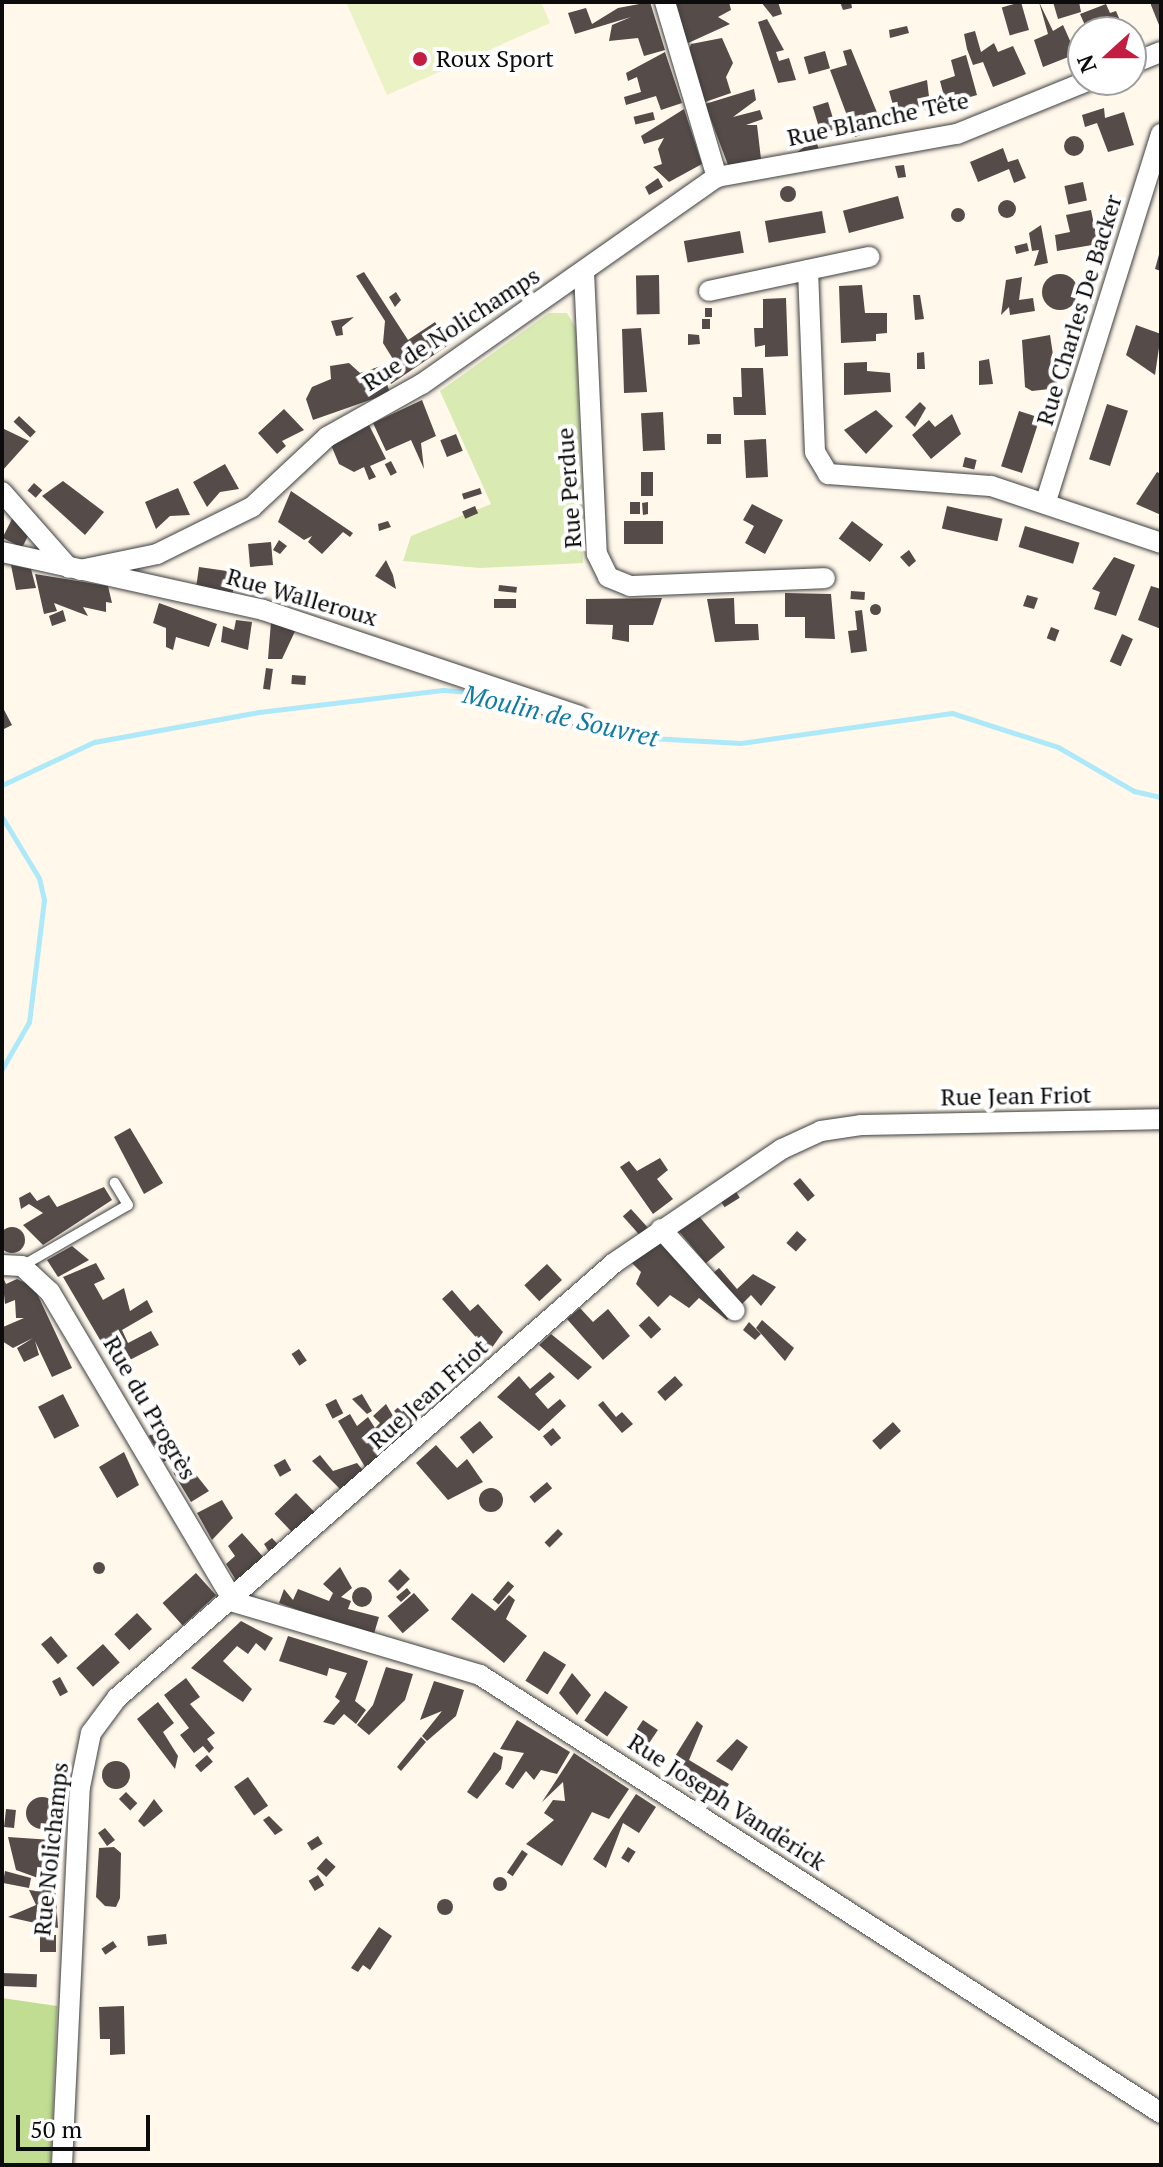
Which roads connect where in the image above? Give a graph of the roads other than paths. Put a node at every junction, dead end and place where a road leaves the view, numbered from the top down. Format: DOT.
graph roads {
  1 [pos="665,2"];
  2 [pos="1067,89"];
  3 [pos="1161,134"];
  4 [pos="717,177"];
  5 [pos="869,257"];
  6 [pos="808,270"];
  7 [pos="584,272"];
  8 [pos="709,291"];
  9 [pos="2,492"];
  10 [pos="1046,501"];
  11 [pos="1161,543"];
  12 [pos="2,552"];
  13 [pos="75,569"];
  14 [pos="825,578"];
  15 [pos="580,716"];
  16 [pos="1161,1119"];
  17 [pos="115,1183"];
  18 [pos="661,1229"];
  19 [pos="12,1265"];
  20 [pos="735,1311"];
  21 [pos="234,1602"];
  22 [pos="1161,2113"];
  23 [pos="62,2165"];
  1 -- 4 [label="street"];
  2 -- 4 [label="street, Rue Blanche Tête"];
  3 -- 10 [label="street, Rue Charles De Backer"];
  4 -- 7 [label="street, Rue de Nolichamps"];
  5 -- 6 [label="street"];
  6 -- 8 [label="street"];
  6 -- 10 [label="street"];
  7 -- 13 [label="street, Rue de Nolichamps"];
  7 -- 14 [label="street, Rue Perdue"];
  9 -- 13 [label="street"];
  10 -- 11 [label="street"];
  12 -- 13 [label="street, Rue Walleroux"];
  13 -- 15 [label="street, Rue Walleroux"];
  16 -- 18 [label="street, Rue Jean Friot"];
  17 -- 19 [label="lane"];
  18 -- 20 [label="street"];
  18 -- 21 [label="street, Rue Jean Friot"];
  19 -- 21 [label="street, Rue du Progrès"];
  21 -- 22 [label="street, Rue Joseph Vanderick"];
  21 -- 23 [label="street, Rue Nolichamps"];
}
